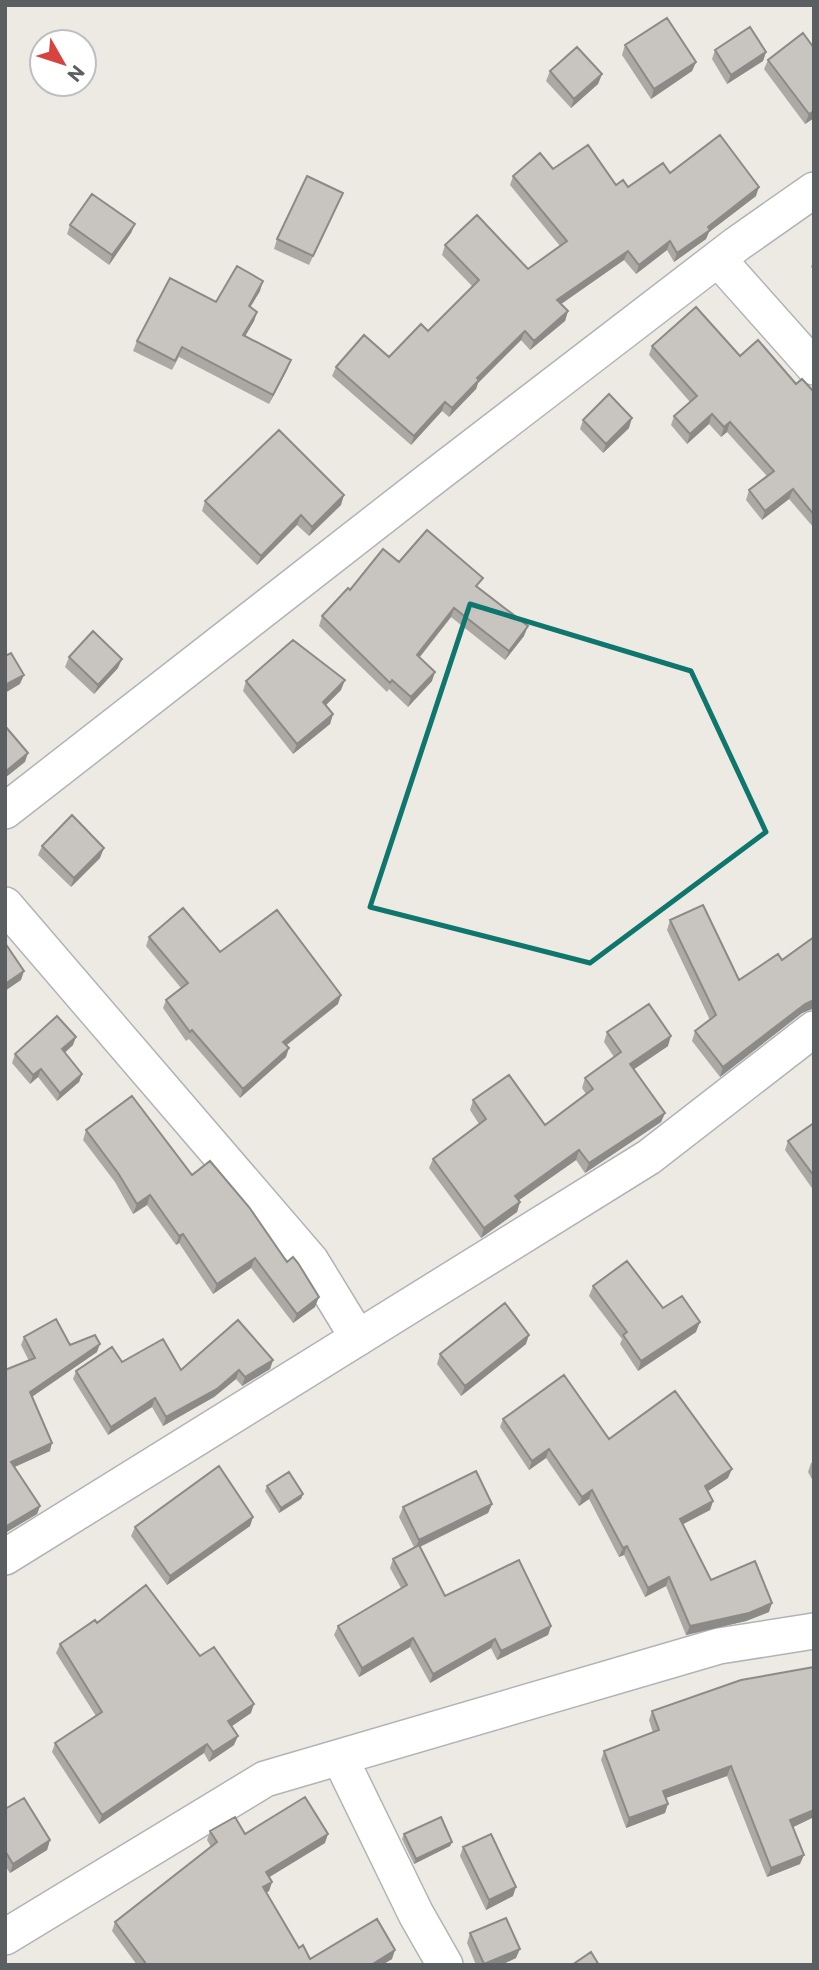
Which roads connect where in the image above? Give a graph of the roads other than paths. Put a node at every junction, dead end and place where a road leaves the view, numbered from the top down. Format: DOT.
graph roads {
  1 [pos="814,190"];
  2 [pos="718,259"];
  3 [pos="814,367"];
  4 [pos="5,811"];
  5 [pos="5,905"];
  6 [pos="814,1029"];
  7 [pos="358,1338"];
  8 [pos="5,1557"];
  9 [pos="814,1631"];
  10 [pos="340,1758"];
  11 [pos="5,1937"];
  12 [pos="445,1965"];
  1 -- 2 [label="street"];
  2 -- 3 [label="street"];
  2 -- 4 [label="street"];
  5 -- 7 [label="street"];
  6 -- 7 [label="street"];
  7 -- 8 [label="street"];
  9 -- 10 [label="street"];
  10 -- 11 [label="street"];
  10 -- 12 [label="street"];
}
